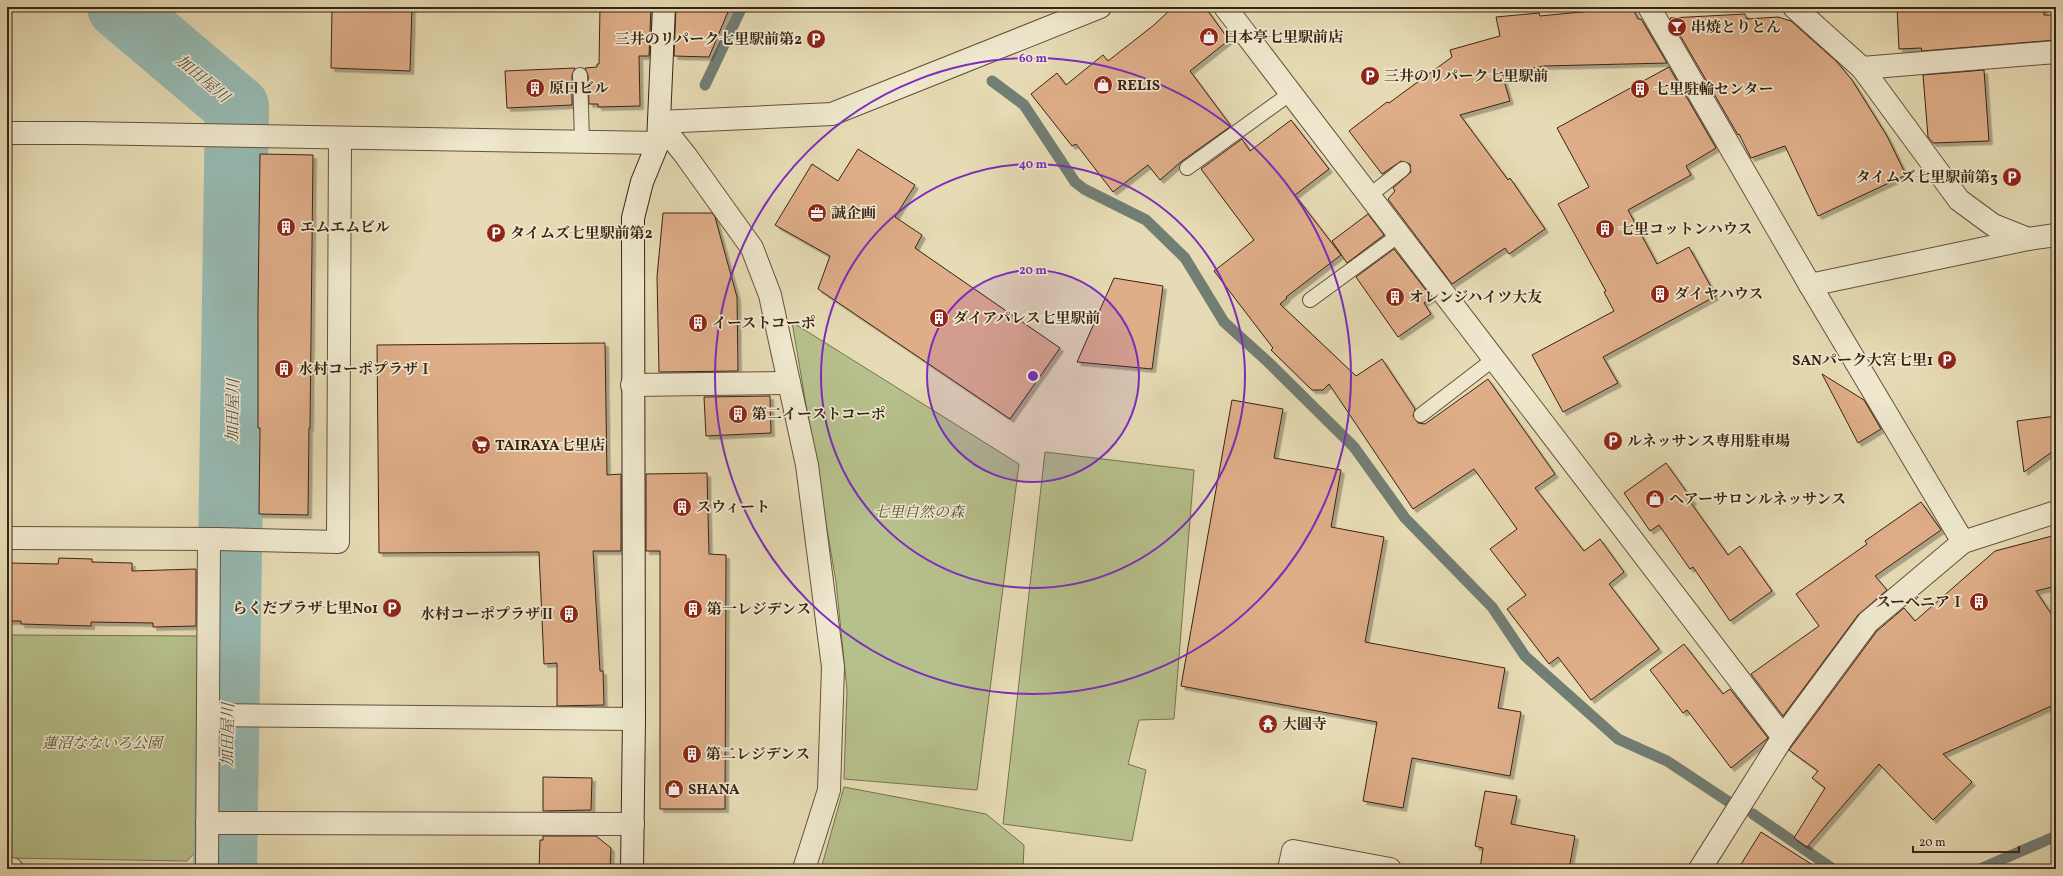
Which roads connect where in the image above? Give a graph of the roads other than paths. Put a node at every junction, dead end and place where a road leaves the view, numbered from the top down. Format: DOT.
graph roads {
  1 [pos="664,7"];
  2 [pos="1100,7"];
  3 [pos="1225,7"];
  4 [pos="1649,7"];
  5 [pos="1794,7"];
  6 [pos="2056,52"];
  7 [pos="1862,68"];
  8 [pos="580,76"];
  9 [pos="1291,93"];
  10 [pos="659,132"];
  11 [pos="7,133"];
  12 [pos="340,138"];
  13 [pos="582,141"];
  14 [pos="1187,168"];
  15 [pos="1404,168"];
  16 [pos="1369,196"];
  17 [pos="1399,235"];
  18 [pos="2056,235"];
  19 [pos="2028,239"];
  20 [pos="1810,285"];
  21 [pos="1310,300"];
  22 [pos="1494,359"];
  23 [pos="789,383"];
  24 [pos="632,385"];
  25 [pos="1421,415"];
  26 [pos="2056,512"];
  27 [pos="7,538"];
  28 [pos="214,539"];
  29 [pos="1963,542"];
  30 [pos="208,715"];
  31 [pos="634,719"];
  32 [pos="1783,738"];
  33 [pos="207,823"];
  34 [pos="633,824"];
  35 [pos="7,869"];
  36 [pos="12,869"];
  37 [pos="207,869"];
  38 [pos="632,869"];
  39 [pos="804,869"];
  40 [pos="1289,869"];
  41 [pos="1390,869"];
  42 [pos="1700,869"];
  1 -- 10 [label="street"];
  2 -- 10 [label="street"];
  3 -- 9 [label="street"];
  4 -- 20 [label="street"];
  5 -- 7 [label="street"];
  6 -- 7 [label="street"];
  7 -- 19 [label="street"];
  8 -- 13 [label="lane"];
  9 -- 14 [label="lane"];
  9 -- 16 [label="street"];
  10 -- 13 [label="street"];
  10 -- 23 [label="street"];
  10 -- 24 [label="street"];
  11 -- 12 [label="street"];
  12 -- 13 [label="street"];
  12 -- 28 [label="street"];
  15 -- 16 [label="lane"];
  16 -- 17 [label="street"];
  17 -- 21 [label="lane"];
  17 -- 22 [label="street"];
  18 -- 19 [label="street"];
  19 -- 20 [label="street"];
  20 -- 29 [label="street"];
  22 -- 25 [label="lane"];
  22 -- 32 [label="street"];
  23 -- 24 [label="street"];
  23 -- 39 [label="street"];
  24 -- 31 [label="street"];
  26 -- 29 [label="street"];
  27 -- 28 [label="street"];
  28 -- 30 [label="street"];
  29 -- 32 [label="street"];
  30 -- 31 [label="street"];
  30 -- 33 [label="street"];
  31 -- 34 [label="street"];
  32 -- 42 [label="street"];
  33 -- 34 [label="street"];
  33 -- 37 [label="street"];
  34 -- 38 [label="street"];
  35 -- 36 [label="street"];
  40 -- 41 [label="street"];
}
